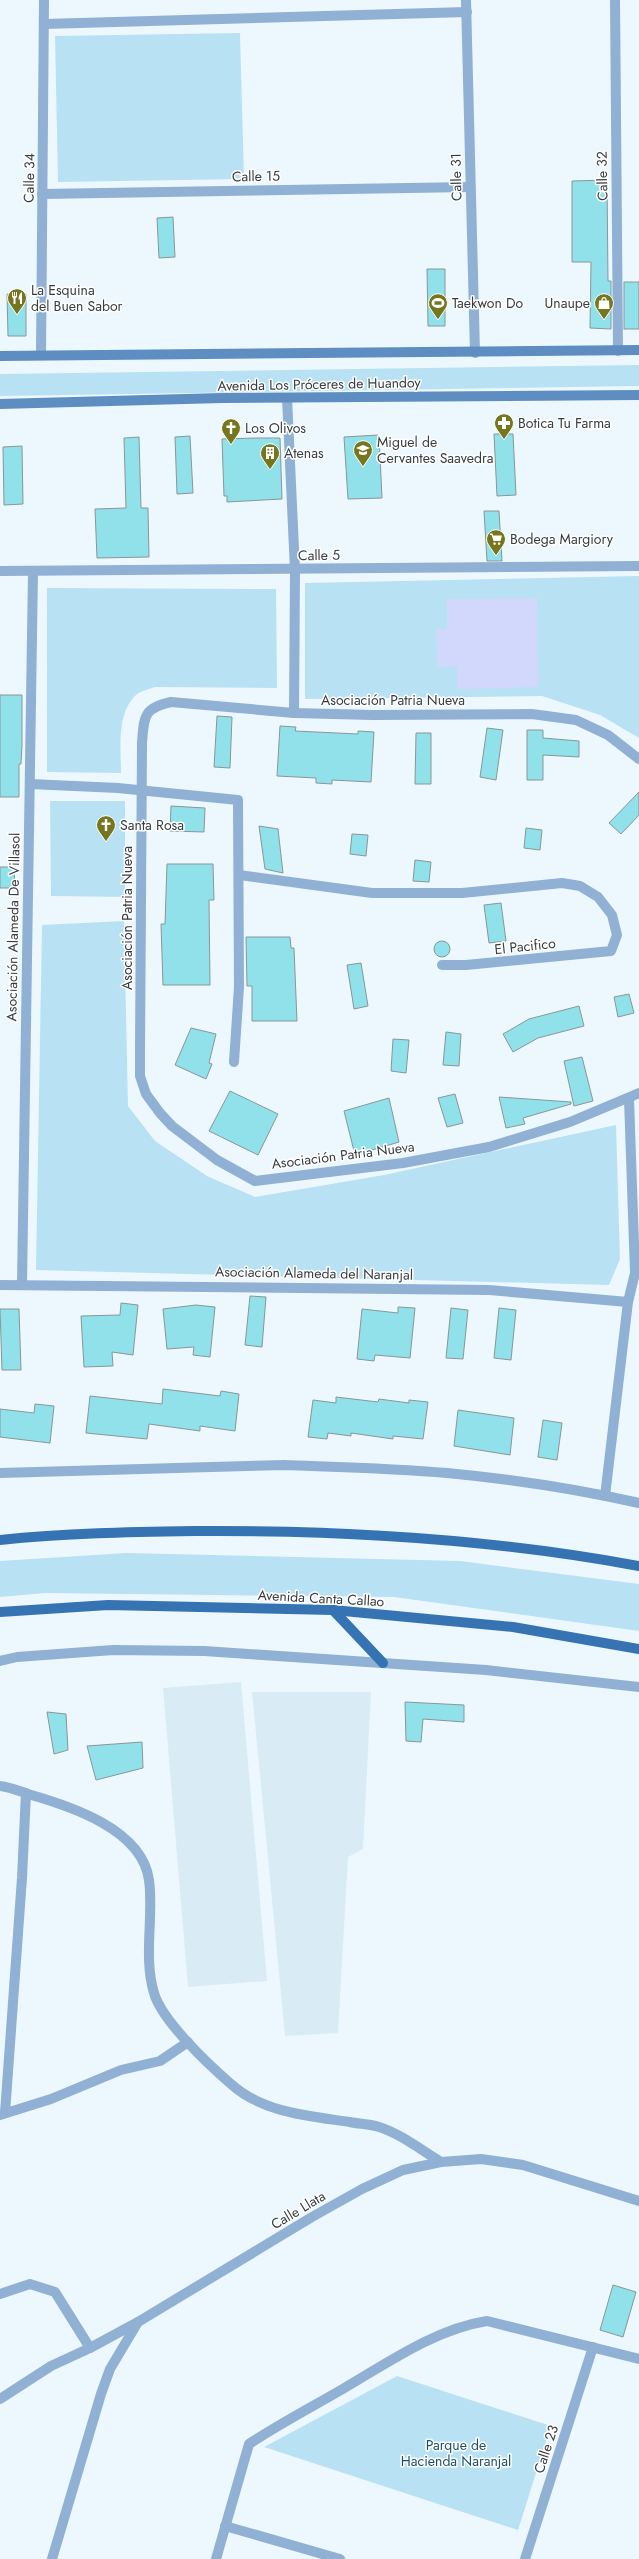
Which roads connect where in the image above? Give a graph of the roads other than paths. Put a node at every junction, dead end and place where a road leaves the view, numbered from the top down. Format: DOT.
graph roads {
  1 [pos="44,0"];
  2 [pos="466,0"];
  3 [pos="615,0"];
  4 [pos="467,12"];
  5 [pos="44,24"];
  6 [pos="470,187"];
  7 [pos="42,194"];
  8 [pos="639,350"];
  9 [pos="618,351"];
  10 [pos="475,353"];
  11 [pos="41,355"];
  12 [pos="0,356"];
  13 [pos="639,395"];
  14 [pos="287,398"];
  15 [pos="0,404"];
  16 [pos="639,566"];
  17 [pos="295,570"];
  18 [pos="0,571"];
  19 [pos="33,571"];
  20 [pos="294,713"];
  21 [pos="639,759"];
  22 [pos="30,784"];
  23 [pos="142,790"];
  24 [pos="239,875"];
  25 [pos="442,966"];
  26 [pos="234,1062"];
  27 [pos="639,1093"];
  28 [pos="629,1098"];
  29 [pos="22,1284"];
  30 [pos="0,1285"];
  31 [pos="628,1302"];
  32 [pos="0,1473"];
  33 [pos="605,1496"];
  34 [pos="639,1503"];
  35 [pos="0,1540"];
  36 [pos="639,1566"];
  37 [pos="333,1610"];
  38 [pos="0,1612"];
  39 [pos="639,1649"];
  40 [pos="0,1661"];
  41 [pos="384,1664"];
  42 [pos="639,1687"];
  43 [pos="0,1786"];
  44 [pos="26,1794"];
  45 [pos="188,2042"];
  46 [pos="2,2114"];
  47 [pos="441,2162"];
  48 [pos="639,2201"];
  49 [pos="0,2294"];
  50 [pos="138,2322"];
  51 [pos="592,2347"];
  52 [pos="90,2348"];
  53 [pos="639,2359"];
  54 [pos="0,2399"];
  55 [pos="225,2526"];
  56 [pos="52,2559"];
  57 [pos="216,2559"];
  58 [pos="340,2559"];
  59 [pos="525,2559"];
  1 -- 5 [label="street, Calle 34"];
  2 -- 4 [label="street, Calle 31"];
  3 -- 9 [label="street, Calle 32"];
  4 -- 5 [label="street"];
  4 -- 6 [label="street, Calle 31"];
  5 -- 7 [label="street, Calle 34"];
  6 -- 7 [label="street, Calle 15"];
  6 -- 10 [label="street, Calle 31"];
  7 -- 11 [label="street, Calle 34"];
  8 -- 9 [label="main road, Avenida Los Próceres de Huandoy"];
  9 -- 10 [label="main road, Avenida Los Próceres de Huandoy"];
  10 -- 11 [label="main road, Avenida Los Próceres de Huandoy"];
  11 -- 12 [label="main road, Avenida Los Próceres de Huandoy"];
  13 -- 14 [label="main road, Avenida Los Próceres de Huandoy"];
  14 -- 15 [label="main road, Avenida Los Próceres de Huandoy"];
  14 -- 17 [label="street"];
  16 -- 17 [label="street, Calle 5"];
  17 -- 19 [label="street, Calle 5"];
  17 -- 20 [label="street"];
  18 -- 19 [label="street, Calle 5"];
  19 -- 22 [label="street, Asociación Alameda De Villasol"];
  20 -- 21 [label="street, Asociación Patria Nueva"];
  20 -- 23 [label="street, Asociación Patria Nueva"];
  22 -- 23 [label="street"];
  22 -- 29 [label="street, Asociación Alameda De Villasol"];
  23 -- 24 [label="street"];
  23 -- 28 [label="street, Asociación Patria Nueva"];
  24 -- 25 [label="street, El Pacifico"];
  24 -- 26 [label="street"];
  27 -- 28 [label="street, Asociación Patria Nueva"];
  28 -- 31 [label="street"];
  29 -- 30 [label="street, Asociación Alameda del Naranjal"];
  29 -- 31 [label="street, Asociación Alameda del Naranjal"];
  31 -- 33 [label="street"];
  32 -- 33 [label="street"];
  33 -- 34 [label="street"];
  35 -- 36 [label="main road"];
  37 -- 38 [label="main road, Avenida Canta Callao"];
  37 -- 39 [label="main road, Avenida Canta Callao"];
  37 -- 41 [label="main road"];
  40 -- 41 [label="street"];
  41 -- 42 [label="street"];
  43 -- 44 [label="street"];
  44 -- 45 [label="street"];
  44 -- 46 [label="street"];
  45 -- 46 [label="street"];
  45 -- 47 [label="street"];
  47 -- 48 [label="street, Calle Llata"];
  47 -- 50 [label="street, Calle Llata"];
  49 -- 52 [label="street"];
  50 -- 52 [label="street, Calle Llata"];
  50 -- 56 [label="street"];
  51 -- 53 [label="street"];
  51 -- 55 [label="street"];
  51 -- 59 [label="street, Calle 23"];
  52 -- 54 [label="street, Calle Llata"];
  55 -- 57 [label="street"];
  55 -- 58 [label="street"];
}
